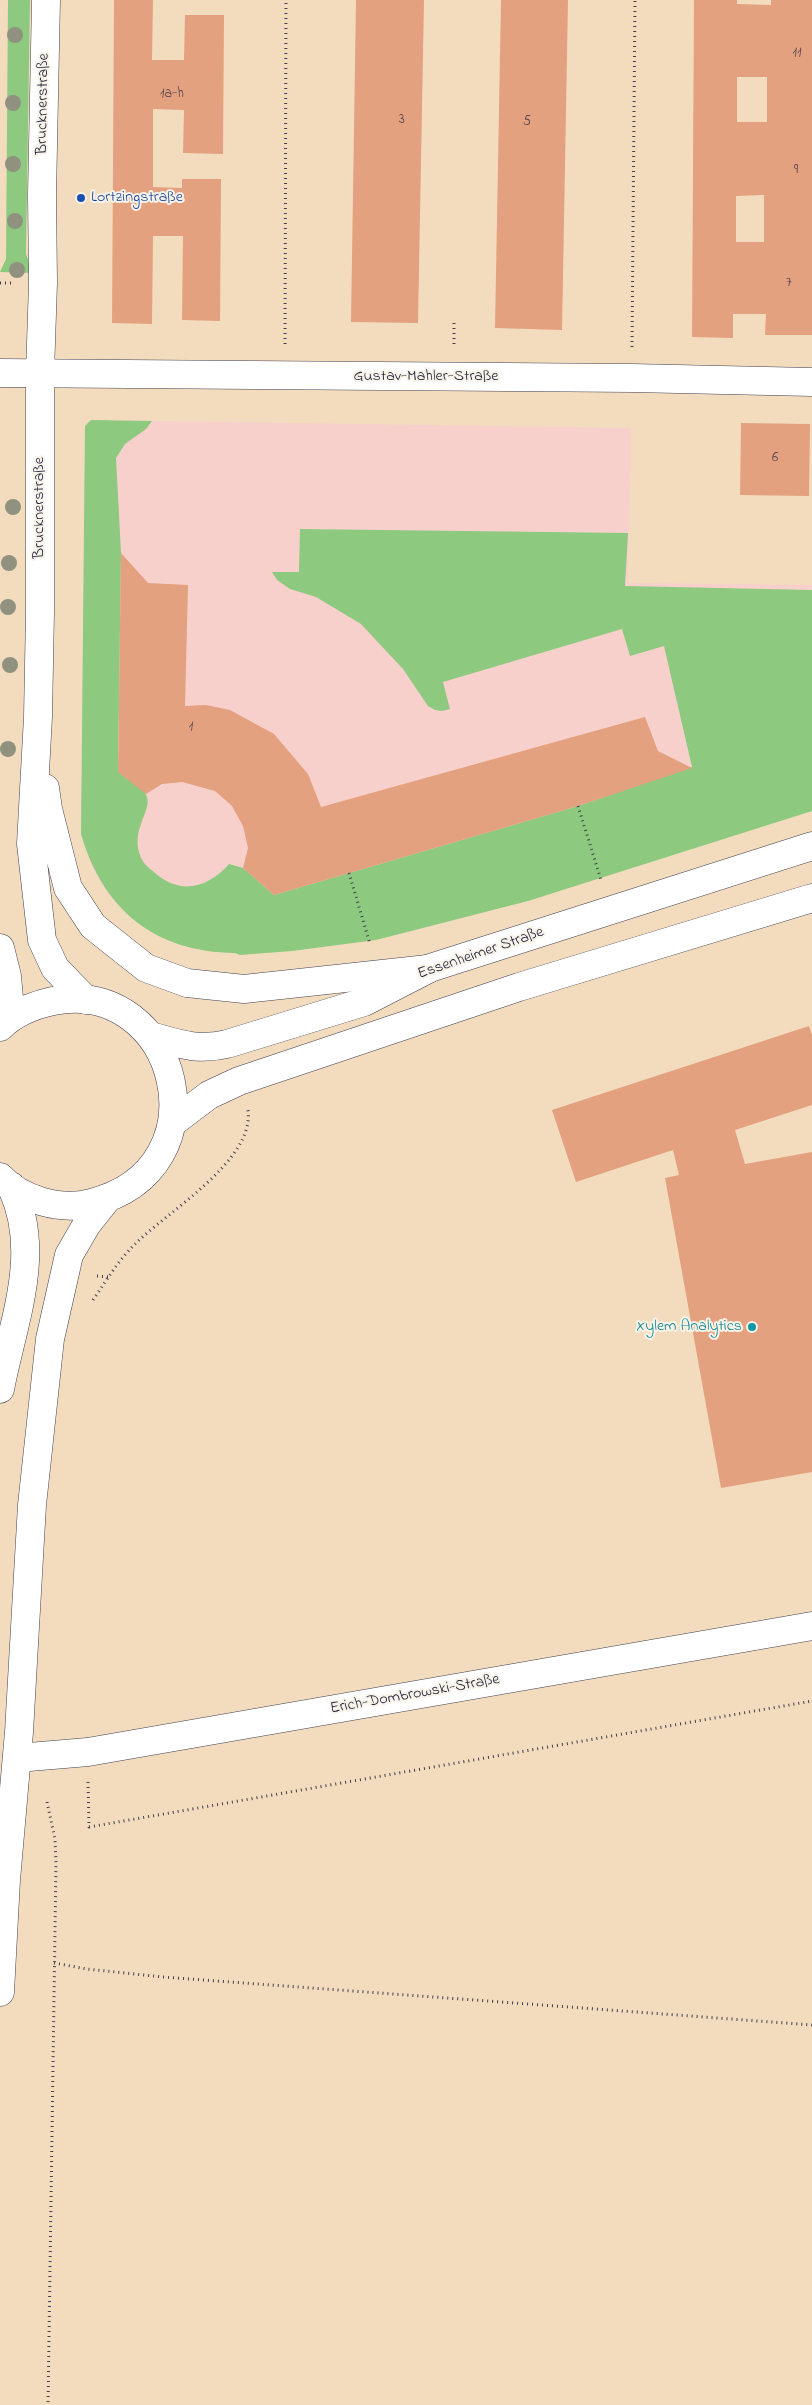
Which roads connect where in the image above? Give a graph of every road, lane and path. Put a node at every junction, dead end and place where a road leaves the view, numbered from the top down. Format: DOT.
graph roads {
  1 [pos="46,0"];
  2 [pos="286,0"];
  3 [pos="635,0"];
  4 [pos="0,373"];
  5 [pos="40,373"];
  6 [pos="285,377"];
  7 [pos="632,378"];
  8 [pos="812,382"];
  9 [pos="38,717"];
  10 [pos="578,806"];
  11 [pos="812,846"];
  12 [pos="349,873"];
  13 [pos="599,873"];
  14 [pos="812,898"];
  15 [pos="368,937"];
  16 [pos="0,948"];
  17 [pos="430,968"];
  18 [pos="86,1000"];
  19 [pos="1,1026"];
  20 [pos="151,1036"];
  21 [pos="246,1104"];
  22 [pos="172,1123"];
  23 [pos="3,1181"];
  24 [pos="107,1199"];
  25 [pos="109,1277"];
  26 [pos="1,1371"];
  27 [pos="812,1626"];
  28 [pos="812,1701"];
  29 [pos="88,1752"];
  30 [pos="16,1758"];
  31 [pos="46,1796"];
  32 [pos="54,1964"];
  33 [pos="0,1992"];
  34 [pos="812,2026"];
  35 [pos="48,2405"];
  1 -- 5 [label="street, Brucknerstraße"];
  2 -- 6 [label="path"];
  3 -- 7 [label="path"];
  4 -- 5 [label="street"];
  5 -- 6 [label="street, Gustav-Mahler-Straße"];
  5 -- 9 [label="street, Brucknerstraße"];
  6 -- 7 [label="street, Gustav-Mahler-Straße"];
  7 -- 8 [label="street, Gustav-Mahler-Straße"];
  9 -- 17 [label="street"];
  9 -- 18 [label="street, Brucknerstraße"];
  10 -- 13 [label="path"];
  11 -- 17 [label="street, Essenheimer Straße"];
  12 -- 15 [label="path"];
  14 -- 22 [label="street"];
  16 -- 19 [label="street"];
  17 -- 20 [label="street, Essenheimer Straße"];
  18 -- 19 [label="street"];
  18 -- 20 [label="street"];
  20 -- 22 [label="street"];
  21 -- 25 [label="path"];
  22 -- 24 [label="street"];
  23 -- 24 [label="street"];
  23 -- 26 [label="street"];
  24 -- 30 [label="street"];
  27 -- 29 [label="street, Erich-Dombrowski-Straße"];
  28 -- 29 [label="path"];
  29 -- 30 [label="street, Erich-Dombrowski-Straße"];
  30 -- 33 [label="street"];
  31 -- 32 [label="path"];
  32 -- 34 [label="path"];
  32 -- 35 [label="path"];
}
